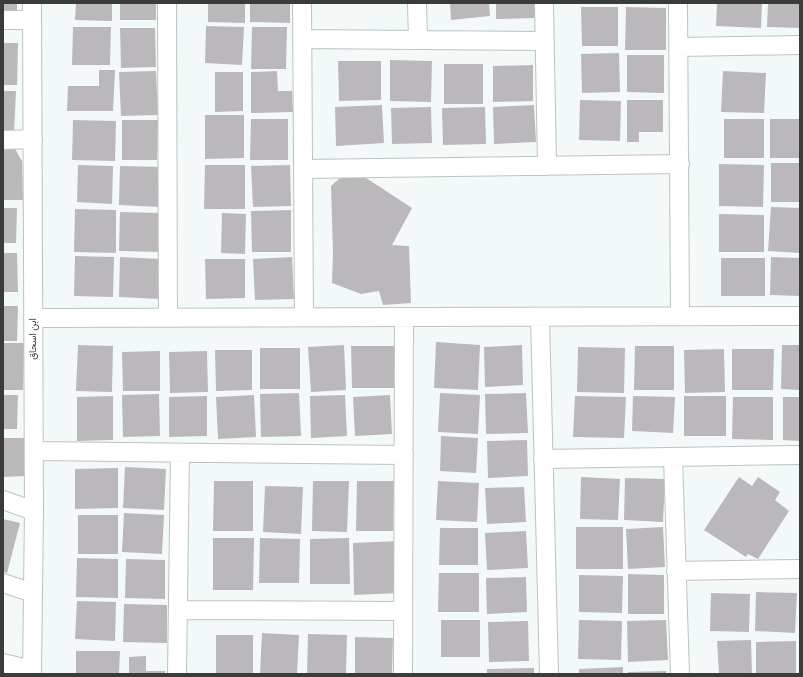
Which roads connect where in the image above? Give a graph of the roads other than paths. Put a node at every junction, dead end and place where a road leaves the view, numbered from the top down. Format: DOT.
graph roads {
  1 [pos="167,3"];
  2 [pos="302,3"];
  3 [pos="417,3"];
  4 [pos="544,3"];
  5 [pos="678,3"];
  6 [pos="32,11"];
  7 [pos="3,20"];
  8 [pos="302,39"];
  9 [pos="418,40"];
  10 [pos="545,41"];
  11 [pos="800,45"];
  12 [pos="679,47"];
  13 [pos="33,139"];
  14 [pos="3,140"];
  15 [pos="680,164"];
  16 [pos="547,166"];
  17 [pos="303,169"];
  18 [pos="680,316"];
  19 [pos="800,316"];
  20 [pos="304,317"];
  21 [pos="404,317"];
  22 [pos="540,317"];
  23 [pos="33,318"];
  24 [pos="168,318"];
  25 [pos="34,451"];
  26 [pos="180,453"];
  27 [pos="404,455"];
  28 [pos="800,455"];
  29 [pos="673,457"];
  30 [pos="543,460"];
  31 [pos="3,500"];
  32 [pos="34,511"];
  33 [pos="800,569"];
  34 [pos="676,571"];
  35 [pos="3,583"];
  36 [pos="33,593"];
  37 [pos="178,610"];
  38 [pos="403,611"];
  39 [pos="3,663"];
  40 [pos="32,672"];
  41 [pos="178,674"];
  42 [pos="403,674"];
  43 [pos="549,674"];
  44 [pos="680,674"];
  1 -- 24 [label="street"];
  2 -- 8 [label="street"];
  3 -- 9 [label="street"];
  4 -- 10 [label="street"];
  5 -- 12 [label="street"];
  6 -- 7 [label="street"];
  6 -- 13 [label="street, ابن اسحاق"];
  8 -- 9 [label="street"];
  8 -- 17 [label="street"];
  9 -- 10 [label="street"];
  10 -- 16 [label="street"];
  11 -- 12 [label="street"];
  12 -- 15 [label="street"];
  13 -- 14 [label="street"];
  13 -- 23 [label="street, ابن اسحاق"];
  15 -- 16 [label="street"];
  15 -- 18 [label="street"];
  16 -- 17 [label="street"];
  17 -- 20 [label="street"];
  18 -- 19 [label="street"];
  18 -- 22 [label="street"];
  20 -- 21 [label="street"];
  20 -- 24 [label="street"];
  21 -- 22 [label="street"];
  21 -- 27 [label="street"];
  22 -- 30 [label="street"];
  23 -- 24 [label="street"];
  23 -- 25 [label="street, ابن اسحاق"];
  25 -- 26 [label="street"];
  25 -- 32 [label="street, ابن اسحاق"];
  26 -- 27 [label="street"];
  26 -- 37 [label="street"];
  27 -- 38 [label="street"];
  28 -- 29 [label="street"];
  29 -- 30 [label="street"];
  29 -- 34 [label="street"];
  30 -- 43 [label="street"];
  31 -- 32 [label="street"];
  32 -- 36 [label="street, ابن اسحاق"];
  33 -- 34 [label="street"];
  34 -- 44 [label="street"];
  35 -- 36 [label="street"];
  36 -- 40 [label="street, ابن اسحاق"];
  37 -- 38 [label="street"];
  37 -- 41 [label="street"];
  38 -- 42 [label="street"];
  39 -- 40 [label="street"];
}
